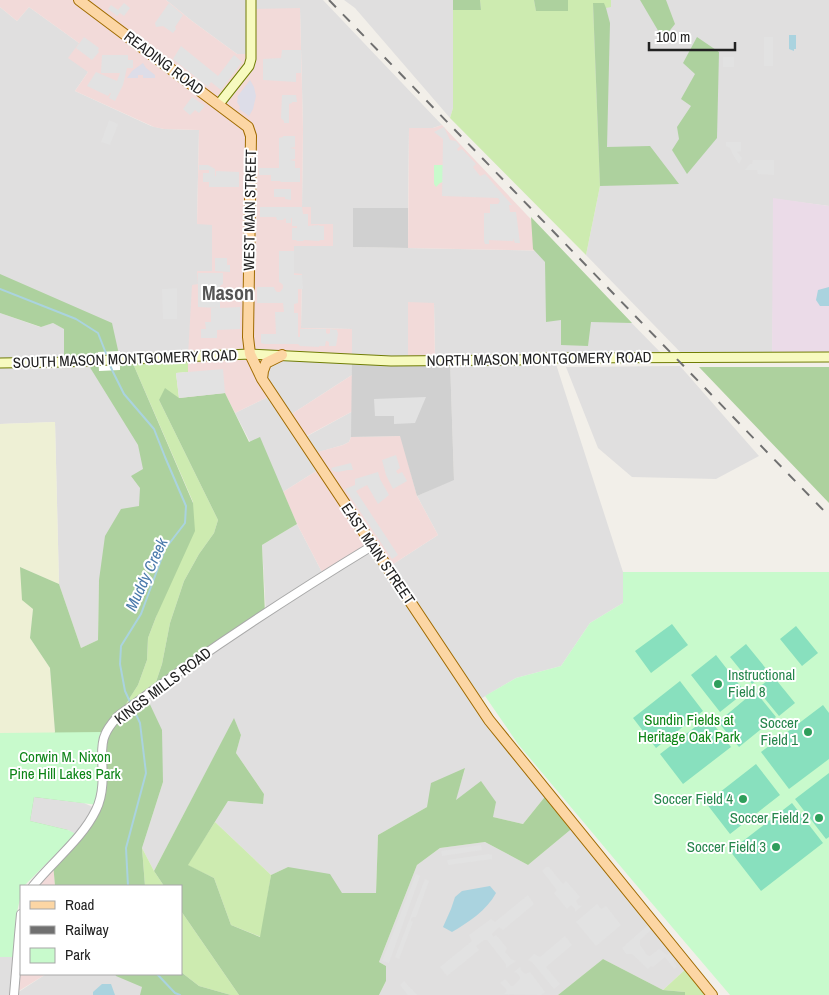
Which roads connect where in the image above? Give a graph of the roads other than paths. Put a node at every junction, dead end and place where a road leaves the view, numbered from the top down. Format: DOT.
graph roads {
  1 [pos="79,0"];
  2 [pos="252,0"];
  3 [pos="219,104"];
  4 [pos="248,126"];
  5 [pos="250,354"];
  6 [pos="282,355"];
  7 [pos="829,357"];
  8 [pos="0,363"];
  9 [pos="262,379"];
  10 [pos="372,546"];
  11 [pos="34,885"];
  12 [pos="20,926"];
  13 [pos="14,995"];
  14 [pos="712,995"];
  1 -- 3 [label="main road, READING ROAD"];
  2 -- 3 [label="main road"];
  3 -- 4 [label="main road, READING ROAD"];
  4 -- 5 [label="main road, WEST MAIN STREET"];
  5 -- 6 [label="main road, NORTH MASON MONTGOMERY ROAD"];
  5 -- 8 [label="main road, SOUTH MASON MONTGOMERY ROAD"];
  5 -- 9 [label="main road, EAST MAIN STREET"];
  6 -- 7 [label="main road, NORTH MASON MONTGOMERY ROAD"];
  6 -- 9 [label="main road"];
  9 -- 10 [label="main road, EAST MAIN STREET"];
  10 -- 11 [label="street, KINGS MILLS ROAD"];
  10 -- 14 [label="main road, EAST MAIN STREET"];
  12 -- 13 [label="street"];
}
